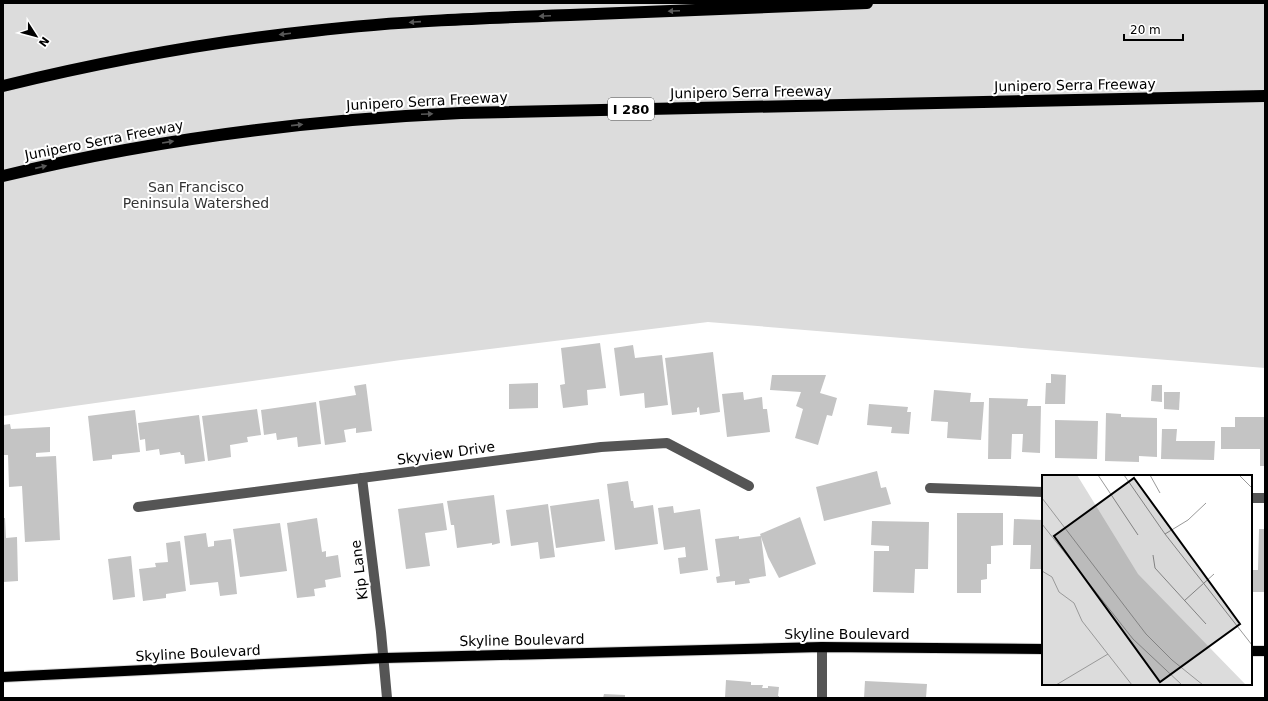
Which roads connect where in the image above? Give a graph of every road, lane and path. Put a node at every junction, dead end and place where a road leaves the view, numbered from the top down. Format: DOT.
graph roads {
  1 [pos="867,3"];
  2 [pos="3,86"];
  3 [pos="1265,96"];
  4 [pos="3,176"];
  5 [pos="362,478"];
  6 [pos="749,486"];
  7 [pos="930,488"];
  8 [pos="1042,492"];
  9 [pos="1252,498"];
  10 [pos="1265,498"];
  11 [pos="138,507"];
  12 [pos="822,647"];
  13 [pos="1042,649"];
  14 [pos="1252,651"];
  15 [pos="1265,651"];
  16 [pos="384,658"];
  17 [pos="3,677"];
  18 [pos="387,698"];
  19 [pos="822,698"];
  1 -- 2 [label="highway, one-way"];
  4 -- 3 [label="highway, Junipero Serra Freeway / I 280, one-way"];
  5 -- 6 [label="street, Skyview Drive"];
  5 -- 11 [label="street, Skyview Drive"];
  5 -- 16 [label="street, Kip Lane"];
  7 -- 8 [label="street"];
  9 -- 10 [label="street"];
  12 -- 13 [label="main road, Skyline Boulevard"];
  12 -- 16 [label="main road, Skyline Boulevard"];
  12 -- 19 [label="street"];
  14 -- 15 [label="main road"];
  16 -- 17 [label="main road, Skyline Boulevard"];
  16 -- 18 [label="street, Kip Lane"];
}
